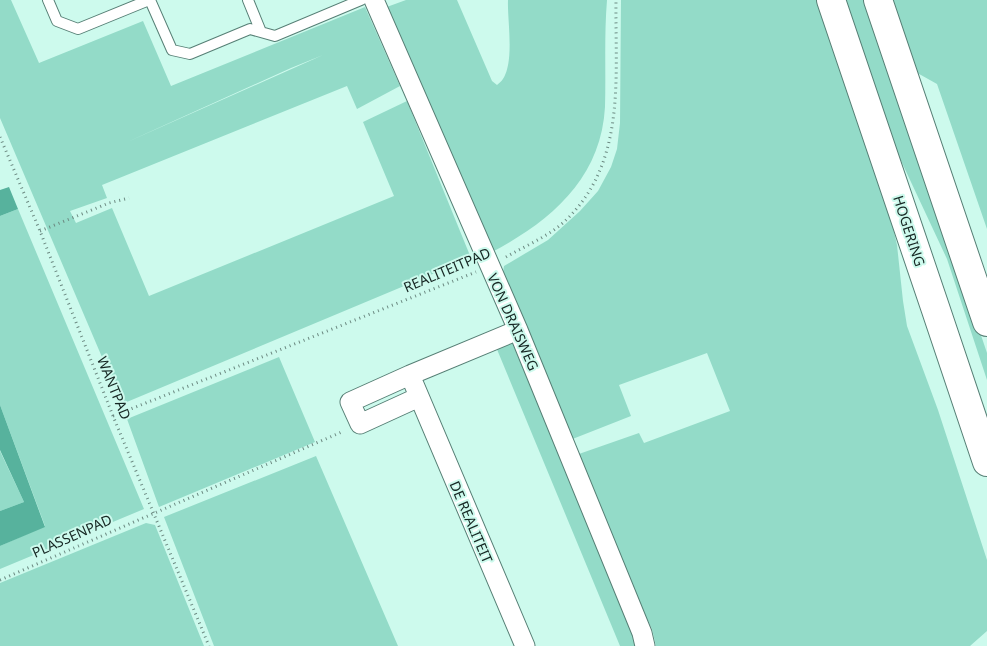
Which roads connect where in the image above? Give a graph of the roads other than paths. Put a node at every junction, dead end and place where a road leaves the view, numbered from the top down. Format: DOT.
graph roads {
  1 [pos="48,0"];
  2 [pos="150,0"];
  3 [pos="248,0"];
  4 [pos="361,0"];
  5 [pos="374,0"];
  6 [pos="831,0"];
  7 [pos="878,0"];
  8 [pos="262,32"];
  9 [pos="987,322"];
  10 [pos="518,330"];
  11 [pos="410,375"];
  12 [pos="419,397"];
  13 [pos="987,462"];
  14 [pos="524,646"];
  15 [pos="645,646"];
  1 -- 2 [label="lane"];
  2 -- 8 [label="lane"];
  3 -- 8 [label="lane"];
  4 -- 8 [label="lane"];
  5 -- 10 [label="street, VON DRAISWEG"];
  6 -- 13 [label="highway, HOGERING"];
  7 -- 9 [label="highway"];
  10 -- 11 [label="street"];
  10 -- 15 [label="street, VON DRAISWEG"];
  11 -- 12 [label="street, DE REALITEIT"];
  11 -- 12 [label="street"];
  12 -- 14 [label="street, DE REALITEIT"];
}
